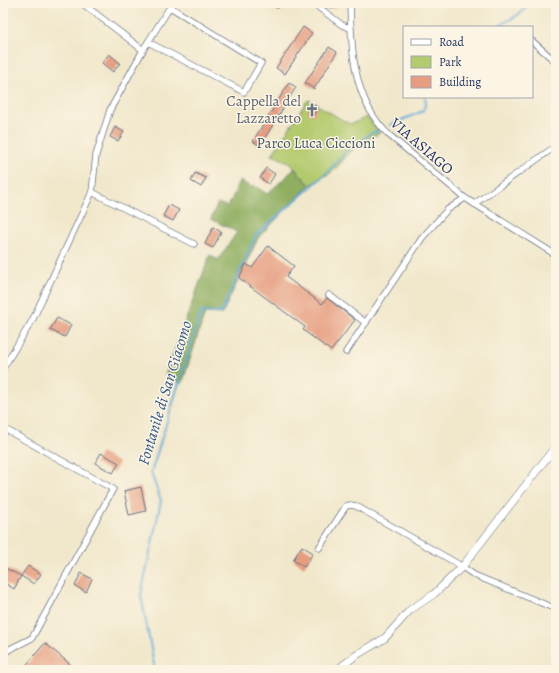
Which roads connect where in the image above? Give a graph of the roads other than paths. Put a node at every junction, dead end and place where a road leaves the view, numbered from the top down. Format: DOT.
graph roads {
  1 [pos="82,3"];
  2 [pos="313,3"];
  3 [pos="350,3"];
  4 [pos="172,5"];
  5 [pos="350,28"];
  6 [pos="148,42"];
  7 [pos="533,43"];
  8 [pos="143,50"];
  9 [pos="556,62"];
  10 [pos="556,146"];
  11 [pos="92,192"];
  12 [pos="465,198"];
  13 [pos="474,204"];
  14 [pos="194,244"];
  15 [pos="556,255"];
  16 [pos="329,295"];
  17 [pos="366,323"];
  18 [pos="346,352"];
  19 [pos="3,368"];
  20 [pos="3,428"];
  21 [pos="556,446"];
  22 [pos="319,548"];
  23 [pos="462,567"];
  24 [pos="556,609"];
  25 [pos="3,656"];
  26 [pos="337,670"];
  1 -- 8 [label="street"];
  2 -- 5 [label="street"];
  3 -- 5 [label="street, VIA ASIAGO"];
  4 -- 6 [label="street"];
  4 -- 6 [label="street"];
  5 -- 12 [label="street, VIA ASIAGO"];
  6 -- 8 [label="street"];
  7 -- 9 [label="street"];
  8 -- 11 [label="street"];
  10 -- 13 [label="street"];
  11 -- 14 [label="street"];
  11 -- 19 [label="street"];
  12 -- 13 [label="street, VIA ASIAGO"];
  12 -- 17 [label="street"];
  13 -- 15 [label="street, VIA ASIAGO"];
  16 -- 17 [label="street"];
  17 -- 18 [label="street"];
  20 -- 25 [label="street"];
  21 -- 23 [label="street"];
  22 -- 23 [label="street"];
  23 -- 24 [label="street"];
  23 -- 26 [label="street"];
}
